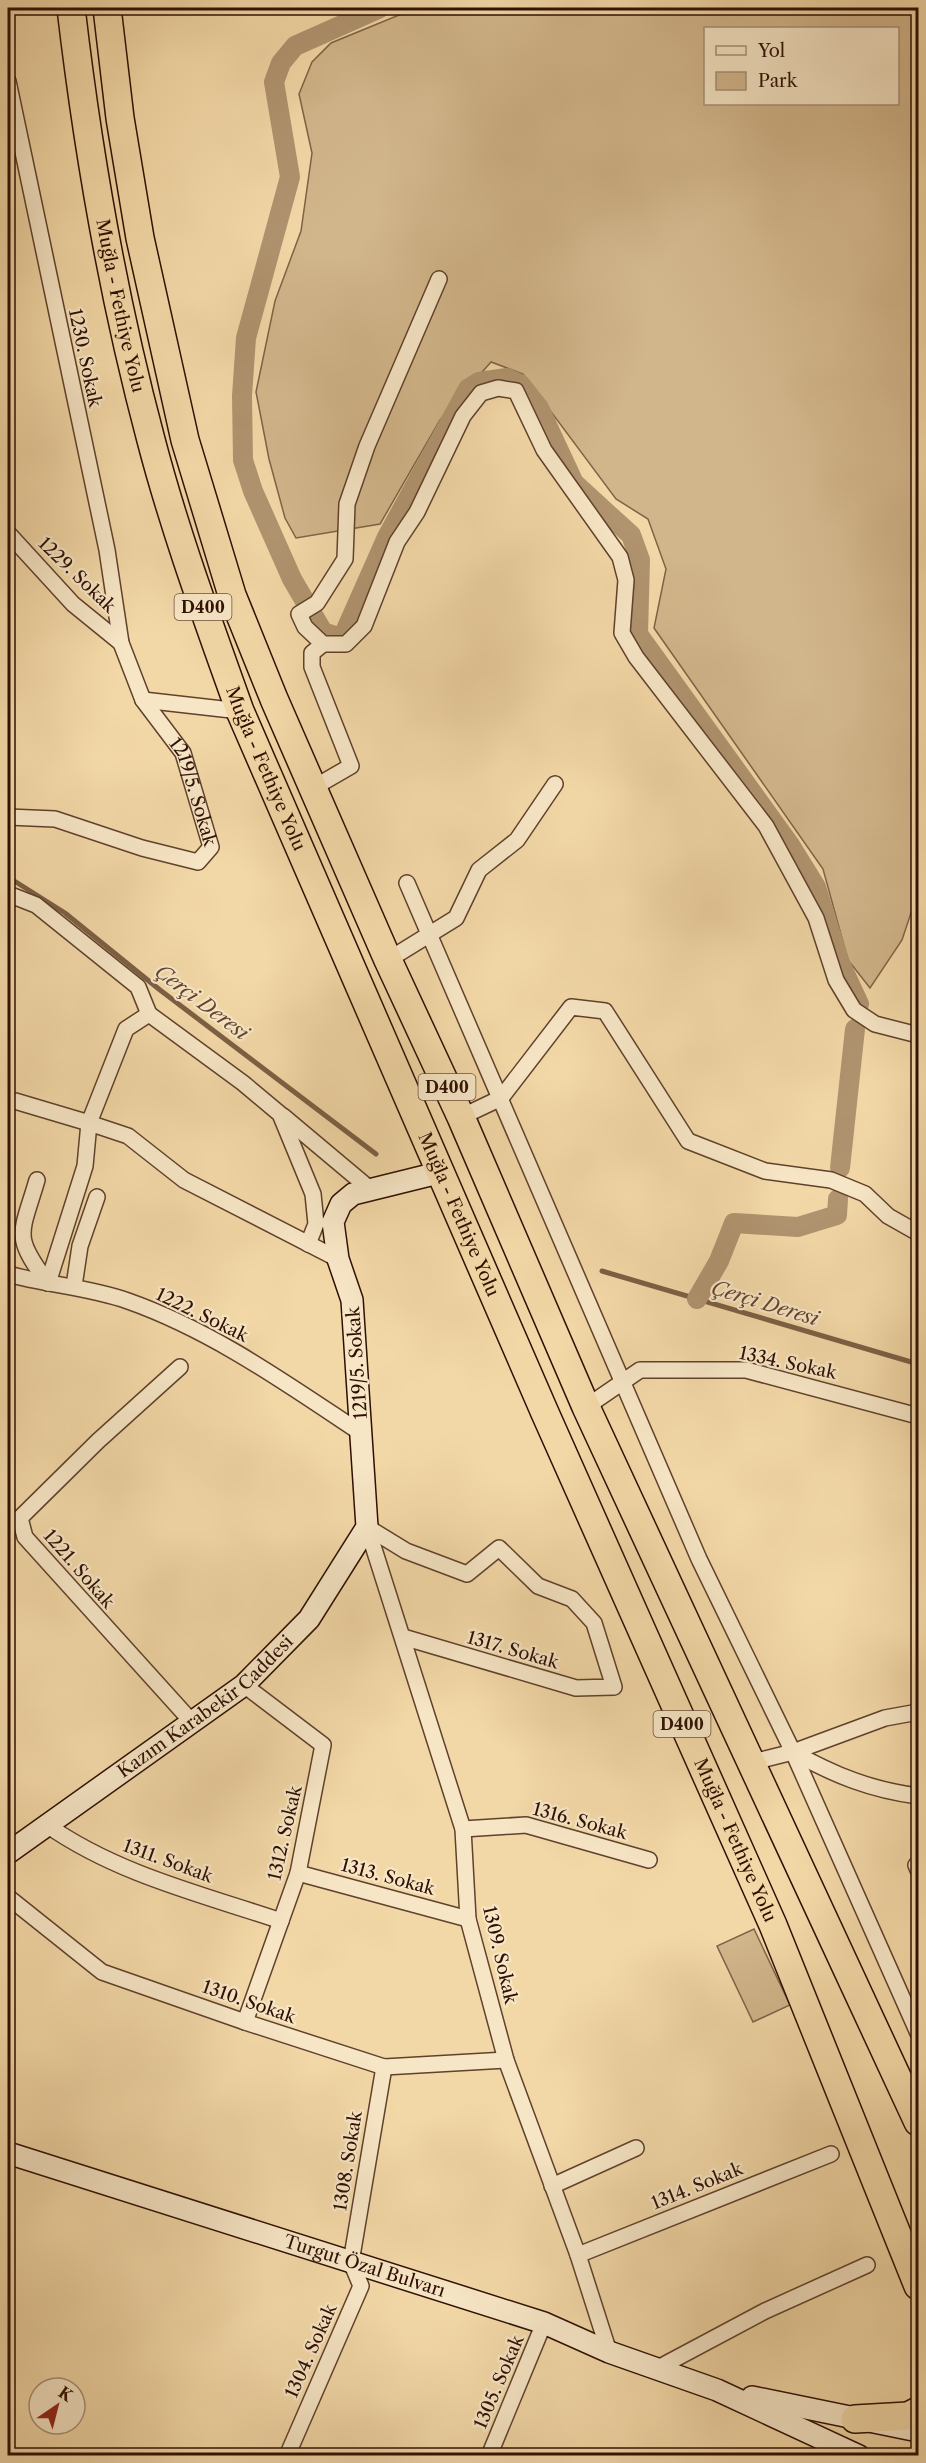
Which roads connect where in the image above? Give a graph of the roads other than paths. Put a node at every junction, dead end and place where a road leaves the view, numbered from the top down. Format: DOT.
graph roads {
  1 [pos="71,8"];
  2 [pos="107,8"];
  3 [pos="8,81"];
  4 [pos="439,279"];
  5 [pos="8,533"];
  6 [pos="121,643"];
  7 [pos="323,644"];
  8 [pos="143,700"];
  9 [pos="240,711"];
  10 [pos="555,784"];
  11 [pos="313,788"];
  12 [pos="8,817"];
  13 [pos="407,883"];
  14 [pos="8,894"];
  15 [pos="430,934"];
  16 [pos="388,960"];
  17 [pos="149,1014"];
  18 [pos="918,1035"];
  19 [pos="501,1098"];
  20 [pos="8,1101"];
  21 [pos="280,1114"];
  22 [pos="461,1118"];
  23 [pos="88,1123"];
  24 [pos="442,1172"];
  25 [pos="37,1180"];
  26 [pos="370,1189"];
  27 [pos="97,1197"];
  28 [pos="918,1233"];
  29 [pos="308,1244"];
  30 [pos="338,1259"];
  31 [pos="8,1274"];
  32 [pos="48,1283"];
  33 [pos="75,1286"];
  34 [pos="180,1367"];
  35 [pos="622,1382"];
  36 [pos="586,1407"];
  37 [pos="918,1416"];
  38 [pos="362,1433"];
  39 [pos="14,1520"];
  40 [pos="367,1527"];
  41 [pos="403,1637"];
  42 [pos="244,1686"];
  43 [pos="918,1712"];
  44 [pos="192,1722"];
  45 [pos="793,1752"];
  46 [pos="749,1762"];
  47 [pos="918,1796"];
  48 [pos="47,1825"];
  49 [pos="463,1829"];
  50 [pos="8,1853"];
  51 [pos="649,1860"];
  52 [pos="298,1873"];
  53 [pos="8,1897"];
  54 [pos="468,1919"];
  55 [pos="281,1921"];
  56 [pos="245,2022"];
  57 [pos="918,2033"];
  58 [pos="506,2060"];
  59 [pos="384,2067"];
  60 [pos="918,2122"];
  61 [pos="636,2148"];
  62 [pos="8,2153"];
  63 [pos="831,2154"];
  64 [pos="552,2186"];
  65 [pos="578,2255"];
  66 [pos="351,2262"];
  67 [pos="867,2265"];
  68 [pos="918,2286"];
  69 [pos="544,2323"];
  70 [pos="609,2352"];
  71 [pos="658,2368"];
  72 [pos="717,2390"];
  73 [pos="918,2411"];
  74 [pos="855,2419"];
  75 [pos="918,2431"];
  76 [pos="287,2456"];
  77 [pos="489,2456"];
  78 [pos="859,2456"];
  1 -- 9 [label="highway, Muğla - Fethiye Yolu / D400"];
  2 -- 11 [label="highway, Muğla - Fethiye Yolu / D400"];
  3 -- 6 [label="street, 1230. Sokak"];
  4 -- 7 [label="street"];
  5 -- 6 [label="street, 1229. Sokak"];
  6 -- 8 [label="street, 1219/5. Sokak"];
  7 -- 11 [label="street"];
  7 -- 18 [label="street"];
  8 -- 9 [label="street"];
  8 -- 12 [label="street, 1219/5. Sokak"];
  9 -- 24 [label="highway, Muğla - Fethiye Yolu / D400"];
  10 -- 15 [label="street"];
  11 -- 16 [label="highway, Muğla - Fethiye Yolu / D400"];
  13 -- 15 [label="street"];
  14 -- 17 [label="street"];
  15 -- 16 [label="street"];
  15 -- 19 [label="street"];
  16 -- 22 [label="highway, Muğla - Fethiye Yolu / D400"];
  17 -- 21 [label="street"];
  17 -- 23 [label="street"];
  19 -- 22 [label="street"];
  19 -- 28 [label="street"];
  19 -- 35 [label="street"];
  20 -- 23 [label="street"];
  21 -- 26 [label="street"];
  21 -- 29 [label="street"];
  22 -- 36 [label="highway, Muğla - Fethiye Yolu / D400"];
  23 -- 29 [label="street"];
  23 -- 32 [label="street"];
  24 -- 26 [label="main road, 1219/5. Sokak"];
  24 -- 68 [label="highway, Muğla - Fethiye Yolu / D400"];
  25 -- 32 [label="street"];
  26 -- 30 [label="main road, 1219/5. Sokak"];
  27 -- 33 [label="street"];
  29 -- 30 [label="street"];
  30 -- 38 [label="main road, 1219/5. Sokak"];
  31 -- 32 [label="street, 1222. Sokak"];
  32 -- 33 [label="street, 1222. Sokak"];
  33 -- 38 [label="street, 1222. Sokak"];
  34 -- 39 [label="street, 1221. Sokak"];
  35 -- 36 [label="street, 1334. Sokak"];
  35 -- 37 [label="street, 1334. Sokak"];
  35 -- 45 [label="street"];
  36 -- 46 [label="highway, Muğla - Fethiye Yolu / D400"];
  38 -- 40 [label="main road, 1219/5. Sokak"];
  39 -- 44 [label="street, 1221. Sokak"];
  40 -- 41 [label="street, 1309. Sokak"];
  40 -- 41 [label="street, 1317. Sokak"];
  40 -- 42 [label="main road, Kazım Karabekir Caddesi"];
  41 -- 49 [label="street, 1309. Sokak"];
  42 -- 44 [label="main road, Kazım Karabekir Caddesi"];
  42 -- 52 [label="street, 1312. Sokak"];
  43 -- 45 [label="street"];
  44 -- 48 [label="main road, Kazım Karabekir Caddesi"];
  45 -- 46 [label="street"];
  45 -- 47 [label="street"];
  45 -- 57 [label="street"];
  46 -- 60 [label="highway, Muğla - Fethiye Yolu / D400"];
  48 -- 50 [label="main road, Kazım Karabekir Caddesi"];
  48 -- 55 [label="street, 1311. Sokak"];
  49 -- 51 [label="street, 1316. Sokak"];
  49 -- 54 [label="street, 1309. Sokak"];
  52 -- 54 [label="street, 1313. Sokak"];
  52 -- 55 [label="street, 1312. Sokak"];
  53 -- 56 [label="street, 1310. Sokak"];
  54 -- 58 [label="street, 1309. Sokak"];
  55 -- 56 [label="street, 1312. Sokak"];
  56 -- 59 [label="street, 1310. Sokak"];
  58 -- 59 [label="street, 1310. Sokak"];
  58 -- 64 [label="street, 1309. Sokak"];
  59 -- 66 [label="street, 1308. Sokak"];
  61 -- 64 [label="street"];
  62 -- 66 [label="main road, Turgut Özal Bulvarı"];
  63 -- 65 [label="street, 1314. Sokak"];
  64 -- 65 [label="street, 1309. Sokak"];
  65 -- 70 [label="street, 1309. Sokak"];
  66 -- 69 [label="main road, Turgut Özal Bulvarı"];
  66 -- 76 [label="street, 1304. Sokak"];
  67 -- 71 [label="street"];
  69 -- 70 [label="main road, Turgut Özal Bulvarı"];
  69 -- 77 [label="street, 1305. Sokak"];
  70 -- 71 [label="main road, Turgut Özal Bulvarı"];
  71 -- 72 [label="main road, Turgut Özal Bulvarı"];
  72 -- 74 [label="main road, Turgut Özal Bulvarı"];
  72 -- 78 [label="main road, Turgut Özal Bulvarı"];
  73 -- 74 [label="highway"];
  74 -- 75 [label="main road, Turgut Özal Bulvarı"];
}
